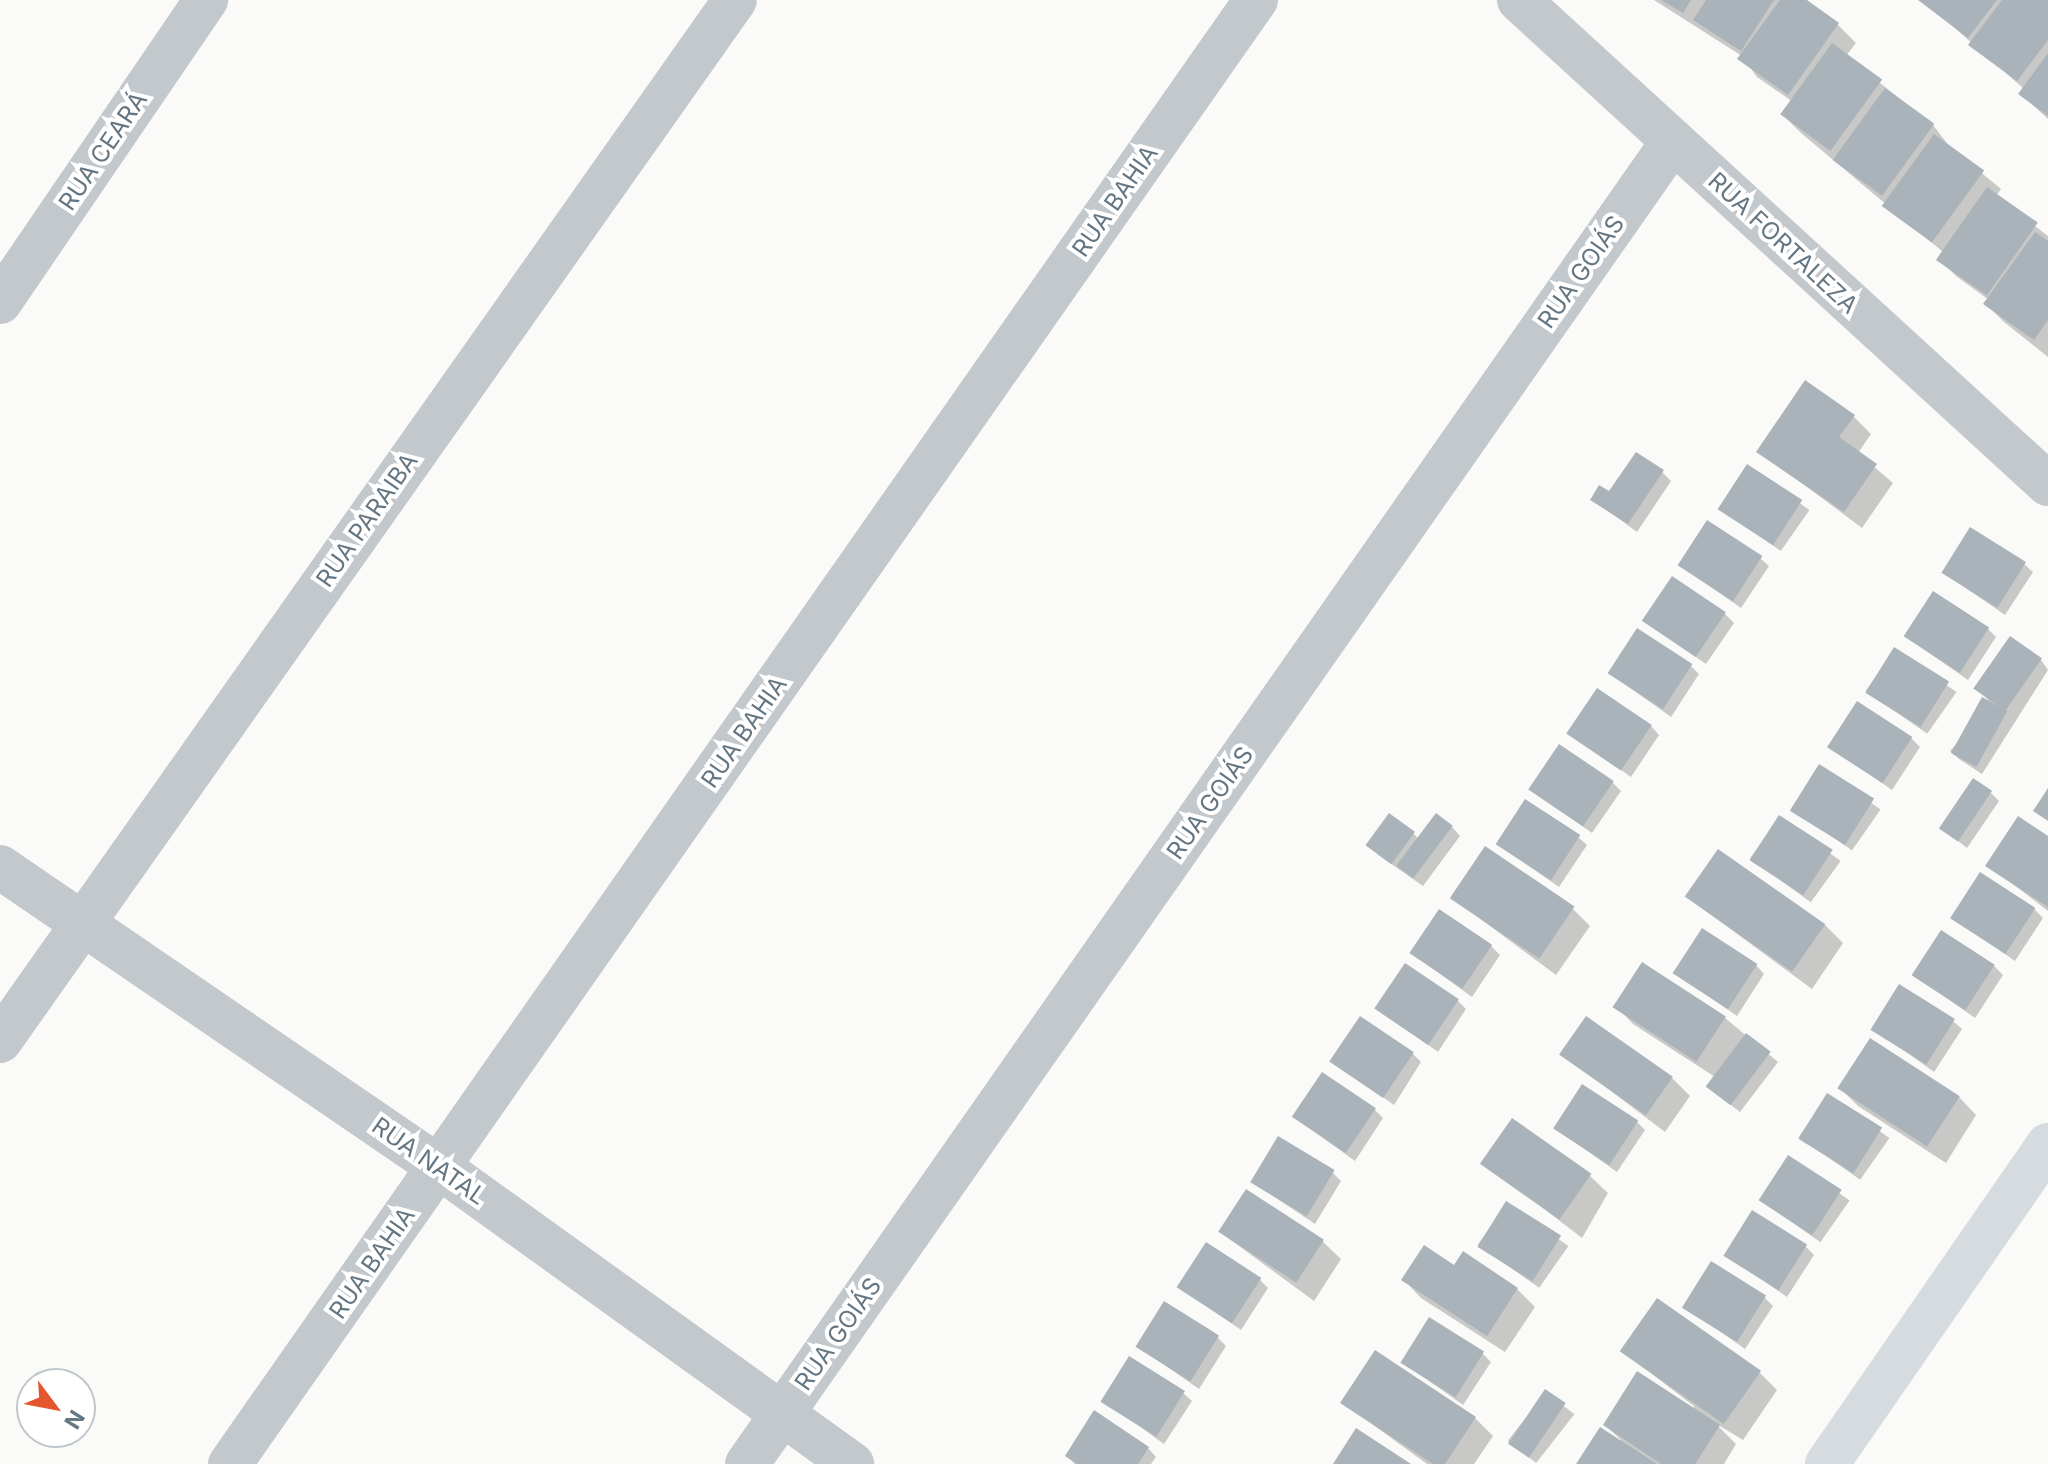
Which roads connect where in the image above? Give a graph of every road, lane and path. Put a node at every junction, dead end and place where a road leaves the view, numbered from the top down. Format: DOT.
graph roads {
  1 [pos="206,0"];
  2 [pos="735,0"];
  3 [pos="1256,0"];
  4 [pos="1519,0"];
  5 [pos="1673,141"];
  6 [pos="0,302"];
  7 [pos="2048,484"];
  8 [pos="0,867"];
  9 [pos="82,923"];
  10 [pos="0,1041"];
  11 [pos="2048,1145"];
  12 [pos="439,1167"];
  13 [pos="781,1416"];
  14 [pos="230,1464"];
  15 [pos="747,1464"];
  16 [pos="852,1464"];
  17 [pos="1827,1464"];
  1 -- 6 [label="street, RUA CEARÁ"];
  2 -- 9 [label="street, RUA PARAIBA"];
  3 -- 12 [label="street, RUA BAHIA"];
  4 -- 5 [label="street, RUA FORTALEZA"];
  5 -- 7 [label="street, RUA FORTALEZA"];
  5 -- 13 [label="street, RUA GOIÁS"];
  8 -- 9 [label="street, RUA NATAL"];
  9 -- 10 [label="street, RUA PARAIBA"];
  9 -- 12 [label="street, RUA NATAL"];
  11 -- 17 [label="main road"];
  12 -- 13 [label="street, RUA NATAL"];
  12 -- 14 [label="street, RUA BAHIA"];
  13 -- 15 [label="street, RUA GOIÁS"];
  13 -- 16 [label="street, RUA NATAL"];
}
